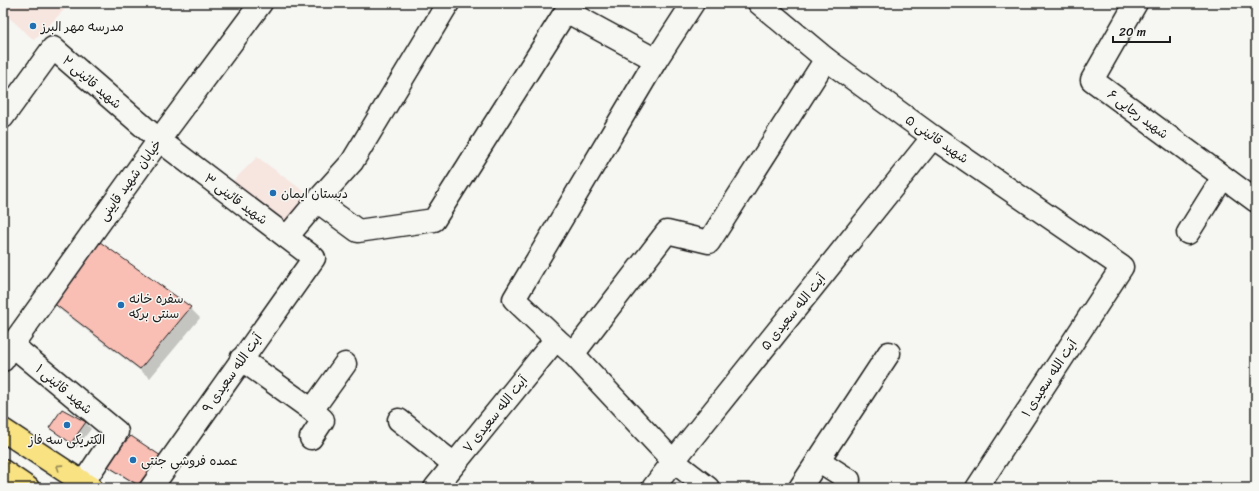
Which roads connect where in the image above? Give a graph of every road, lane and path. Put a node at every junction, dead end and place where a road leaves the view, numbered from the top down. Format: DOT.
graph roads {
  1 [pos="261,3"];
  2 [pos="448,3"];
  3 [pos="693,3"];
  4 [pos="759,3"];
  5 [pos="1136,3"];
  6 [pos="826,59"];
  7 [pos="656,60"];
  8 [pos="3,117"];
  9 [pos="933,137"];
  10 [pos="159,140"];
  11 [pos="1224,177"];
  12 [pos="1254,196"];
  13 [pos="317,201"];
  14 [pos="1188,233"];
  15 [pos="287,237"];
  16 [pos="314,258"];
  17 [pos="1122,267"];
  18 [pos="556,339"];
  19 [pos="7,353"];
  20 [pos="889,353"];
  21 [pos="573,354"];
  22 [pos="241,359"];
  23 [pos="345,364"];
  24 [pos="312,410"];
  25 [pos="399,420"];
  26 [pos="3,430"];
  27 [pos="311,438"];
  28 [pos="818,460"];
  29 [pos="673,461"];
  30 [pos="454,464"];
  31 [pos="3,471"];
  32 [pos="849,480"];
  33 [pos="87,485"];
  34 [pos="28,488"];
  35 [pos="151,488"];
  36 [pos="435,488"];
  37 [pos="653,488"];
  38 [pos="708,488"];
  39 [pos="800,488"];
  40 [pos="977,488"];
  1 -- 10 [label="street, خیابان شهید قایینی"];
  2 -- 13 [label="street"];
  3 -- 7 [label="street"];
  4 -- 6 [label="street, شهید قائینی ۵"];
  5 -- 11 [label="street, شهید رجایی ۶"];
  6 -- 9 [label="street, شهید قائینی ۵"];
  6 -- 21 [label="street"];
  7 -- 13 [label="street"];
  7 -- 18 [label="street"];
  8 -- 10 [label="street, شهید قائینی ۲"];
  9 -- 17 [label="street, شهید قائینی ۵"];
  9 -- 29 [label="street, آیت الله سعیدی ۵"];
  10 -- 15 [label="street, شهید قائینی ۳"];
  10 -- 19 [label="street, خیابان شهید قایینی"];
  11 -- 12 [label="street, شهید رجایی ۶"];
  11 -- 14 [label="street"];
  13 -- 15 [label="street"];
  15 -- 16 [label="street, شهید قائینی ۳"];
  16 -- 22 [label="street, آیت الله سعیدی ۹"];
  17 -- 40 [label="street, آیت الله سعیدی ۱"];
  18 -- 21 [label="street"];
  18 -- 30 [label="street, آیت الله سعیدی ۷"];
  19 -- 33 [label="street, شهید قائینی ۱"];
  20 -- 28 [label="street"];
  21 -- 29 [label="street"];
  22 -- 24 [label="street"];
  22 -- 35 [label="street, آیت الله سعیدی ۹"];
  23 -- 24 [label="street"];
  24 -- 27 [label="street"];
  25 -- 30 [label="street"];
  33 -- 26 [label="main road, one-way"];
  28 -- 32 [label="street"];
  28 -- 39 [label="street"];
  29 -- 37 [label="street, آیت الله سعیدی ۵"];
  29 -- 38 [label="street"];
  30 -- 36 [label="street, آیت الله سعیدی ۷"];
  31 -- 34 [label="main road"];
}
